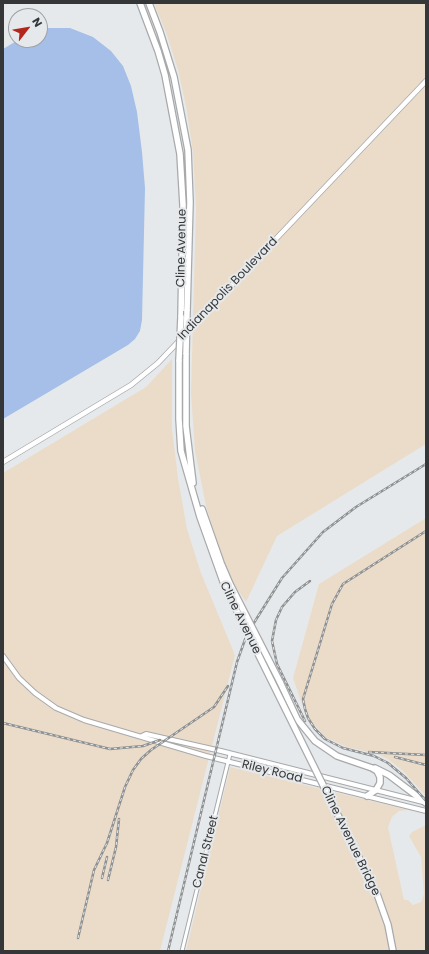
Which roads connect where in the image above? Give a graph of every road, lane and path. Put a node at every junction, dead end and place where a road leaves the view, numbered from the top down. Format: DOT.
graph roads {
  1 [pos="140,3"];
  2 [pos="149,3"];
  3 [pos="426,81"];
  4 [pos="3,462"];
  5 [pos="192,476"];
  6 [pos="195,497"];
  7 [pos="227,585"];
  8 [pos="3,656"];
  9 [pos="298,735"];
  10 [pos="142,736"];
  11 [pos="230,754"];
  12 [pos="228,761"];
  13 [pos="372,768"];
  14 [pos="376,790"];
  15 [pos="367,796"];
  16 [pos="426,803"];
  17 [pos="426,811"];
  18 [pos="182,951"];
  19 [pos="393,951"];
  1 -- 6 [label="highway, Cline Avenue, bridge"];
  2 -- 5 [label="highway, Cline Avenue, bridge"];
  3 -- 4 [label="main road, Indianapolis Boulevard"];
  5 -- 6 [label="highway, Cline Avenue"];
  5 -- 7 [label="highway"];
  6 -- 7 [label="highway, Cline Avenue"];
  7 -- 9 [label="highway, Cline Avenue, bridge"];
  7 -- 13 [label="highway, bridge"];
  8 -- 10 [label="main road, Riley Road"];
  9 -- 19 [label="highway, Cline Avenue Bridge, bridge"];
  10 -- 11 [label="main road, Riley Road"];
  10 -- 12 [label="main road, Riley Road"];
  11 -- 12 [label="street, Canal Street"];
  11 -- 14 [label="main road, Riley Road"];
  12 -- 15 [label="main road, Riley Road"];
  12 -- 18 [label="street, Canal Street"];
  13 -- 14 [label="highway"];
  13 -- 16 [label="highway"];
  14 -- 15 [label="highway"];
  14 -- 16 [label="main road, Riley Road"];
  15 -- 17 [label="main road, Riley Road"];
}
